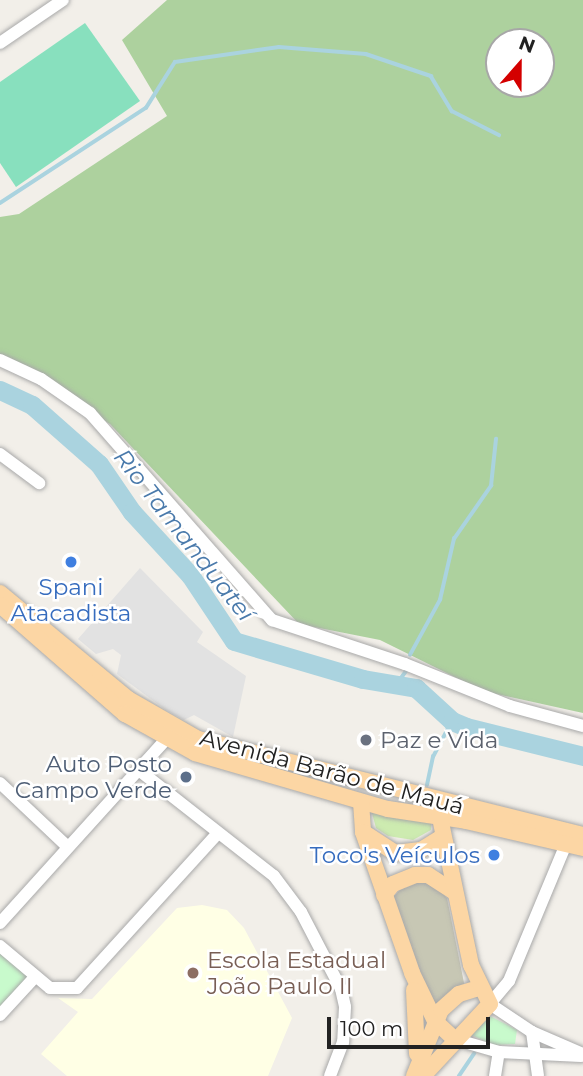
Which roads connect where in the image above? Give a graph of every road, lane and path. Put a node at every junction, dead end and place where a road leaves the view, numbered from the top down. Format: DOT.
graph roads {
  1 [pos="63,0"];
  2 [pos="0,43"];
  3 [pos="0,360"];
  4 [pos="0,454"];
  5 [pos="39,483"];
  6 [pos="0,593"];
  7 [pos="0,605"];
  8 [pos="583,726"];
  9 [pos="166,739"];
  10 [pos="140,771"];
  11 [pos="0,783"];
  12 [pos="406,793"];
  13 [pos="361,802"];
  14 [pos="438,809"];
  15 [pos="363,832"];
  16 [pos="216,834"];
  17 [pos="583,835"];
  18 [pos="443,836"];
  19 [pos="566,844"];
  20 [pos="68,847"];
  21 [pos="583,848"];
  22 [pos="454,891"];
  23 [pos="384,895"];
  24 [pos="0,923"];
  25 [pos="0,946"];
  26 [pos="412,973"];
  27 [pos="35,977"];
  28 [pos="509,981"];
  29 [pos="479,988"];
  30 [pos="490,1004"];
  31 [pos="0,1015"];
  32 [pos="435,1021"];
  33 [pos="532,1032"];
  34 [pos="454,1039"];
  35 [pos="499,1052"];
  36 [pos="536,1055"];
  37 [pos="583,1055"];
  38 [pos="559,1056"];
  39 [pos="330,1076"];
  40 [pos="417,1076"];
  41 [pos="495,1076"];
  42 [pos="538,1076"];
  1 -- 2 [label="street"];
  3 -- 8 [label="street"];
  4 -- 5 [label="street"];
  6 -- 12 [label="main road, Avenida Barão de Mauá"];
  7 -- 9 [label="main road, Avenida Barão de Mauá"];
  9 -- 10 [label="street"];
  9 -- 13 [label="main road, Avenida Barão de Mauá"];
  10 -- 16 [label="street"];
  10 -- 20 [label="street"];
  11 -- 20 [label="street"];
  12 -- 13 [label="main road"];
  12 -- 14 [label="main road, Avenida Barão de Mauá"];
  13 -- 14 [label="main road, Avenida Barão de Mauá"];
  13 -- 15 [label="main road"];
  14 -- 17 [label="main road, Avenida Barão de Mauá"];
  14 -- 18 [label="main road"];
  14 -- 19 [label="main road, Avenida Barão de Mauá"];
  15 -- 18 [label="main road"];
  15 -- 23 [label="main road"];
  16 -- 27 [label="street"];
  16 -- 39 [label="street"];
  18 -- 22 [label="main road"];
  19 -- 21 [label="main road, Avenida Barão de Mauá"];
  19 -- 28 [label="street"];
  20 -- 24 [label="street"];
  22 -- 23 [label="main road"];
  22 -- 29 [label="main road"];
  23 -- 26 [label="main road"];
  25 -- 27 [label="street"];
  26 -- 32 [label="main road"];
  26 -- 40 [label="main road"];
  27 -- 31 [label="street"];
  28 -- 29 [label="street"];
  28 -- 30 [label="street"];
  29 -- 30 [label="main road"];
  29 -- 32 [label="main road"];
  30 -- 33 [label="street"];
  30 -- 34 [label="main road"];
  32 -- 34 [label="main road"];
  32 -- 40 [label="main road"];
  33 -- 36 [label="street"];
  33 -- 37 [label="street"];
  34 -- 35 [label="street"];
  34 -- 40 [label="main road"];
  35 -- 36 [label="street"];
  35 -- 41 [label="street"];
  36 -- 38 [label="street"];
  36 -- 42 [label="street"];
  37 -- 38 [label="street"];
  38 -- 42 [label="street"];
}
